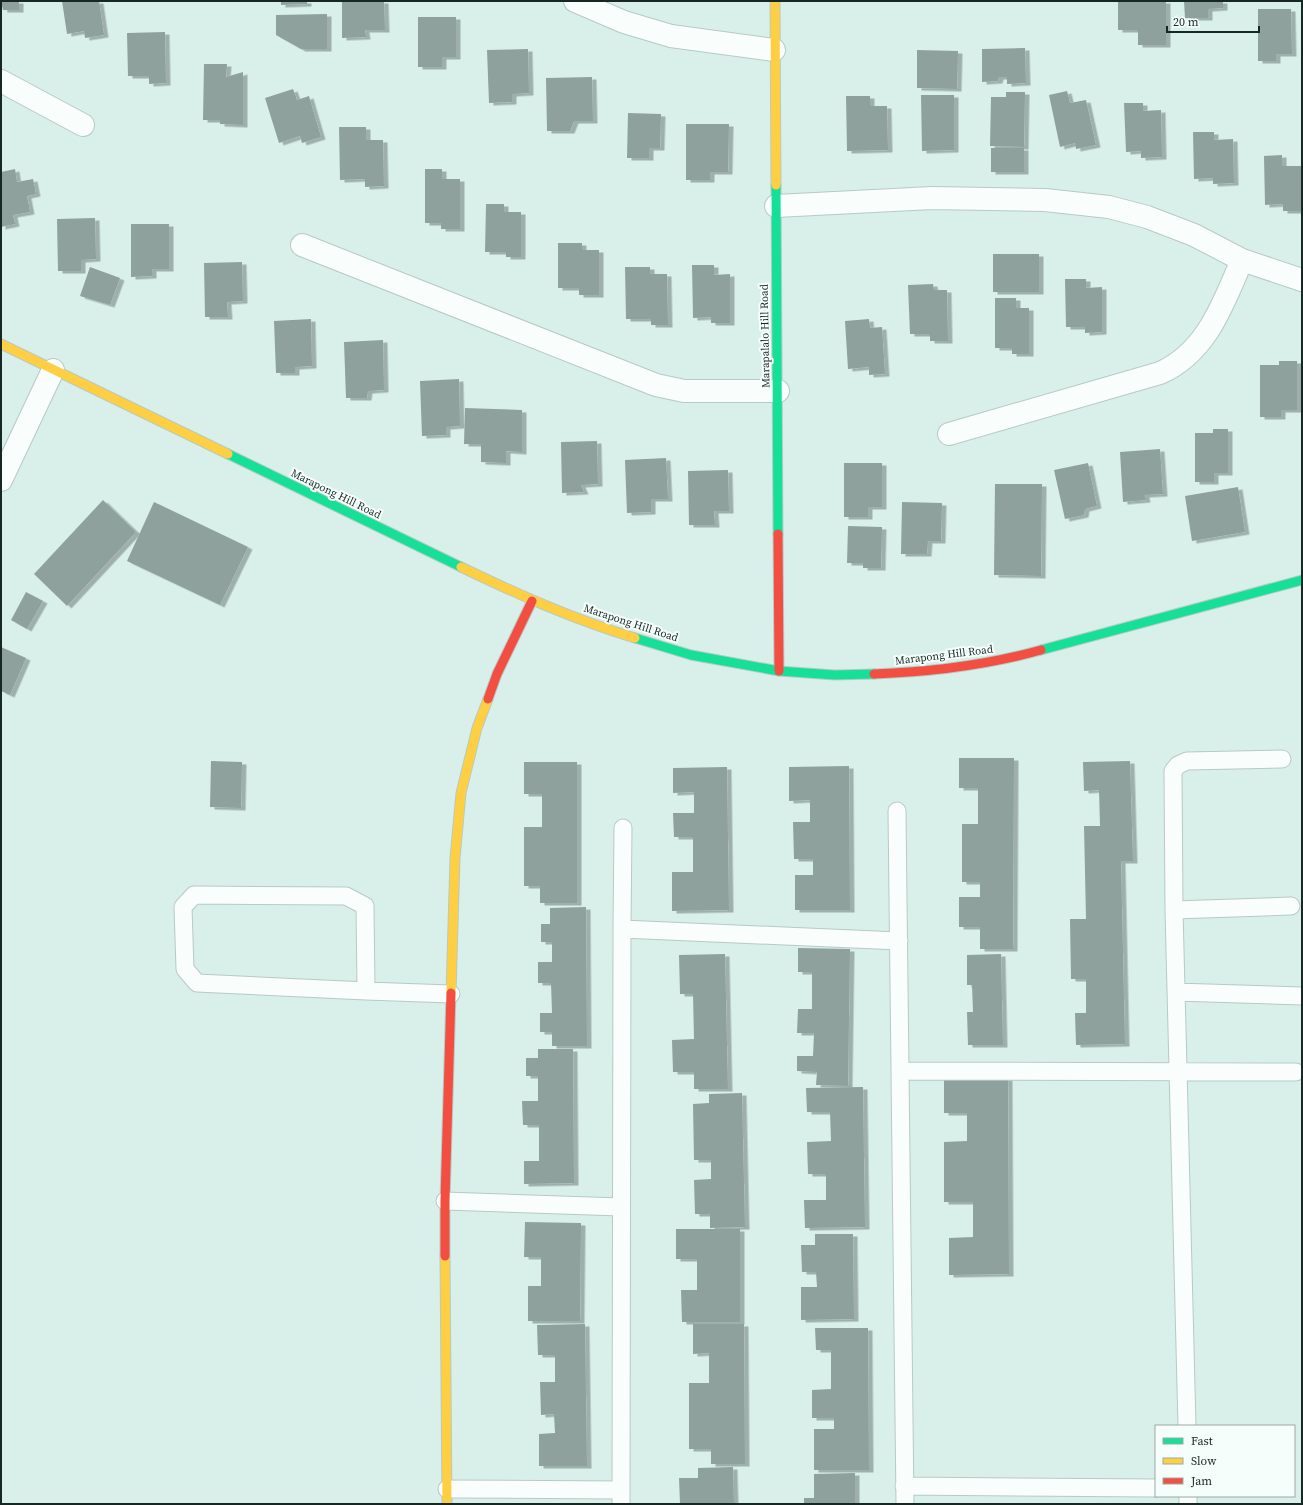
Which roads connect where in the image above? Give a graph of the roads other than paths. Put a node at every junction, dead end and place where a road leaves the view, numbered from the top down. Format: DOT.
graph roads {
  1 [pos="575,1"];
  2 [pos="775,1"];
  3 [pos="774,50"];
  4 [pos="1,81"];
  5 [pos="83,125"];
  6 [pos="776,206"];
  7 [pos="302,245"];
  8 [pos="1242,260"];
  9 [pos="1302,280"];
  10 [pos="1,344"];
  11 [pos="53,370"];
  12 [pos="778,391"];
  13 [pos="949,434"];
  14 [pos="1,480"];
  15 [pos="1302,580"];
  16 [pos="532,601"];
  17 [pos="778,671"];
  18 [pos="1282,759"];
  19 [pos="897,811"];
  20 [pos="623,828"];
  21 [pos="1291,906"];
  22 [pos="1174,910"];
  23 [pos="622,928"];
  24 [pos="899,941"];
  25 [pos="366,991"];
  26 [pos="1176,992"];
  27 [pos="451,994"];
  28 [pos="1302,996"];
  29 [pos="900,1071"];
  30 [pos="1178,1071"];
  31 [pos="1296,1072"];
  32 [pos="445,1200"];
  33 [pos="621,1206"];
  34 [pos="1187,1425"];
  35 [pos="904,1486"];
  36 [pos="1155,1488"];
  37 [pos="447,1496"];
  38 [pos="620,1497"];
  39 [pos="905,1504"];
  1 -- 3 [label="street"];
  2 -- 3 [label="street, Marapalalo Hill Road"];
  3 -- 6 [label="street, Marapalalo Hill Road"];
  4 -- 5 [label="street"];
  6 -- 8 [label="street"];
  6 -- 12 [label="street, Marapalalo Hill Road"];
  7 -- 12 [label="street"];
  8 -- 9 [label="street"];
  8 -- 13 [label="street"];
  10 -- 11 [label="street, Marapong Hill Road"];
  11 -- 14 [label="street"];
  11 -- 16 [label="street, Marapong Hill Road"];
  12 -- 17 [label="street, Marapalalo Hill Road"];
  15 -- 17 [label="street, Marapong Hill Road"];
  16 -- 17 [label="street, Marapong Hill Road"];
  16 -- 27 [label="street"];
  18 -- 22 [label="lane"];
  19 -- 24 [label="lane"];
  20 -- 23 [label="lane"];
  21 -- 22 [label="lane"];
  22 -- 26 [label="lane"];
  23 -- 24 [label="lane"];
  23 -- 33 [label="lane"];
  24 -- 29 [label="lane"];
  25 -- 25 [label="lane"];
  25 -- 27 [label="lane"];
  26 -- 28 [label="lane"];
  26 -- 30 [label="lane"];
  27 -- 32 [label="street"];
  29 -- 30 [label="lane"];
  29 -- 35 [label="lane"];
  30 -- 31 [label="lane"];
  30 -- 34 [label="lane"];
  32 -- 33 [label="lane"];
  32 -- 37 [label="street"];
  33 -- 38 [label="lane"];
  35 -- 36 [label="lane"];
  35 -- 39 [label="lane"];
  37 -- 38 [label="lane"];
}
